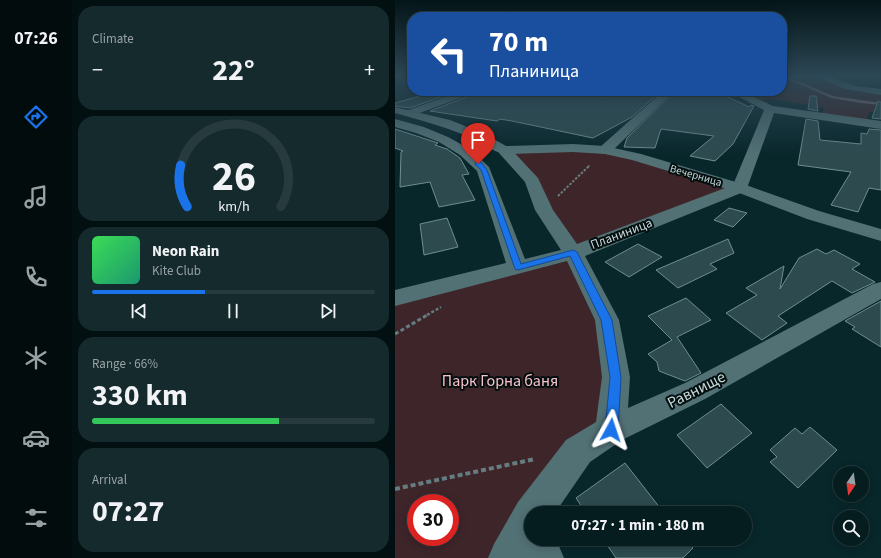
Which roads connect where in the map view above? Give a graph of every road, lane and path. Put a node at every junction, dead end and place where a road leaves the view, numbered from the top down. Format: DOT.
graph roads {
  1 [pos="440,102"];
  2 [pos="657,102"];
  3 [pos="756,102"];
  4 [pos="770,109"];
  5 [pos="395,110"];
  6 [pos="410,113"];
  7 [pos="395,123"];
  8 [pos="881,124"];
  9 [pos="504,150"];
  10 [pos="605,150"];
  11 [pos="740,188"];
  12 [pos="544,210"];
  13 [pos="881,235"];
  14 [pos="573,252"];
  15 [pos="518,268"];
  16 [pos="881,289"];
  17 [pos="395,298"];
  18 [pos="611,430"];
  19 [pos="578,451"];
  20 [pos="395,489"];
  21 [pos="542,506"];
  22 [pos="524,534"];
  23 [pos="540,546"];
  24 [pos="508,558"];
  25 [pos="544,558"];
  1 -- 6 [label="street"];
  2 -- 10 [label="street"];
  3 -- 4 [label="street"];
  4 -- 8 [label="street"];
  4 -- 11 [label="street"];
  5 -- 6 [label="street"];
  6 -- 9 [label="street"];
  7 -- 15 [label="street"];
  9 -- 10 [label="street, Вечерница"];
  9 -- 12 [label="street"];
  10 -- 11 [label="street, Вечерница"];
  10 -- 12 [label="path"];
  11 -- 13 [label="street, Вечерница"];
  11 -- 14 [label="street, Планиница"];
  12 -- 14 [label="street"];
  14 -- 15 [label="street, Планиница"];
  14 -- 18 [label="street"];
  15 -- 17 [label="street, Планиница"];
  16 -- 18 [label="street, Равнище"];
  18 -- 19 [label="street, Равнище"];
  19 -- 20 [label="path"];
  19 -- 21 [label="street, Равнище"];
  22 -- 24 [label="street, Равнище"];
  23 -- 25 [label="street"];
}
